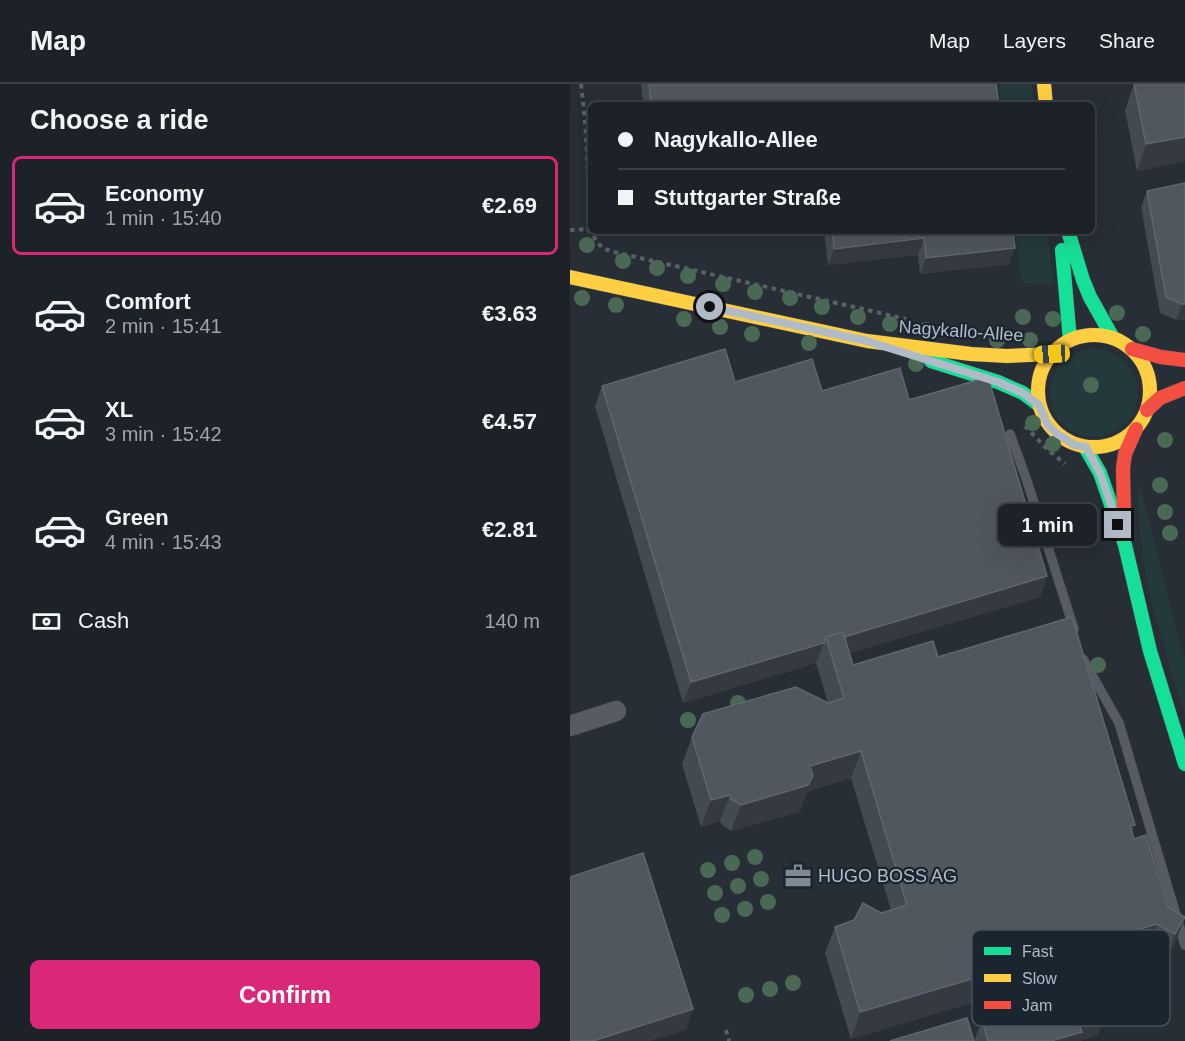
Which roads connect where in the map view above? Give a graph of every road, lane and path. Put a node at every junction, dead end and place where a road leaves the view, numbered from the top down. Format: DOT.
graph roads {
  1 [pos="581,84"];
  2 [pos="1044,84"];
  3 [pos="1046,102"];
  4 [pos="588,157"];
  5 [pos="588,229"];
  6 [pos="570,230"];
  7 [pos="592,234"];
  8 [pos="1061,234"];
  9 [pos="1069,234"];
  10 [pos="570,277"];
  11 [pos="916,320"];
  12 [pos="1113,338"];
  13 [pos="1070,340"];
  14 [pos="867,341"];
  15 [pos="1132,350"];
  16 [pos="1052,354"];
  17 [pos="1185,360"];
  18 [pos="1185,388"];
  19 [pos="1039,405"];
  20 [pos="1147,410"];
  21 [pos="1022,422"];
  22 [pos="1136,429"];
  23 [pos="1011,434"];
  24 [pos="1086,447"];
  25 [pos="1069,467"];
  26 [pos="1125,545"];
  27 [pos="1077,639"];
  28 [pos="1081,651"];
  29 [pos="616,711"];
  30 [pos="570,726"];
  31 [pos="1185,764"];
  32 [pos="1185,945"];
  33 [pos="726,1030"];
  34 [pos="729,1041"];
  1 -- 4 [label="path"];
  2 -- 3 [label="main road"];
  5 -- 6 [label="path"];
  7 -- 11 [label="path"];
  8 -- 13 [label="main road"];
  9 -- 12 [label="main road"];
  10 -- 14 [label="main road, Nagykallo-Allee"];
  12 -- 13 [label="main road"];
  12 -- 15 [label="main road"];
  13 -- 16 [label="main road"];
  14 -- 16 [label="main road, Nagykallo-Allee"];
  14 -- 19 [label="main road, Nagykallo-Allee"];
  15 -- 17 [label="main road"];
  15 -- 20 [label="main road"];
  16 -- 19 [label="main road"];
  18 -- 20 [label="main road"];
  19 -- 24 [label="main road"];
  20 -- 22 [label="main road"];
  21 -- 25 [label="path"];
  22 -- 24 [label="main road"];
  22 -- 26 [label="main road"];
  23 -- 27 [label="lane"];
  24 -- 26 [label="main road"];
  26 -- 31 [label="main road"];
  28 -- 32 [label="lane"];
  29 -- 30 [label="street"];
  33 -- 34 [label="path"];
}
